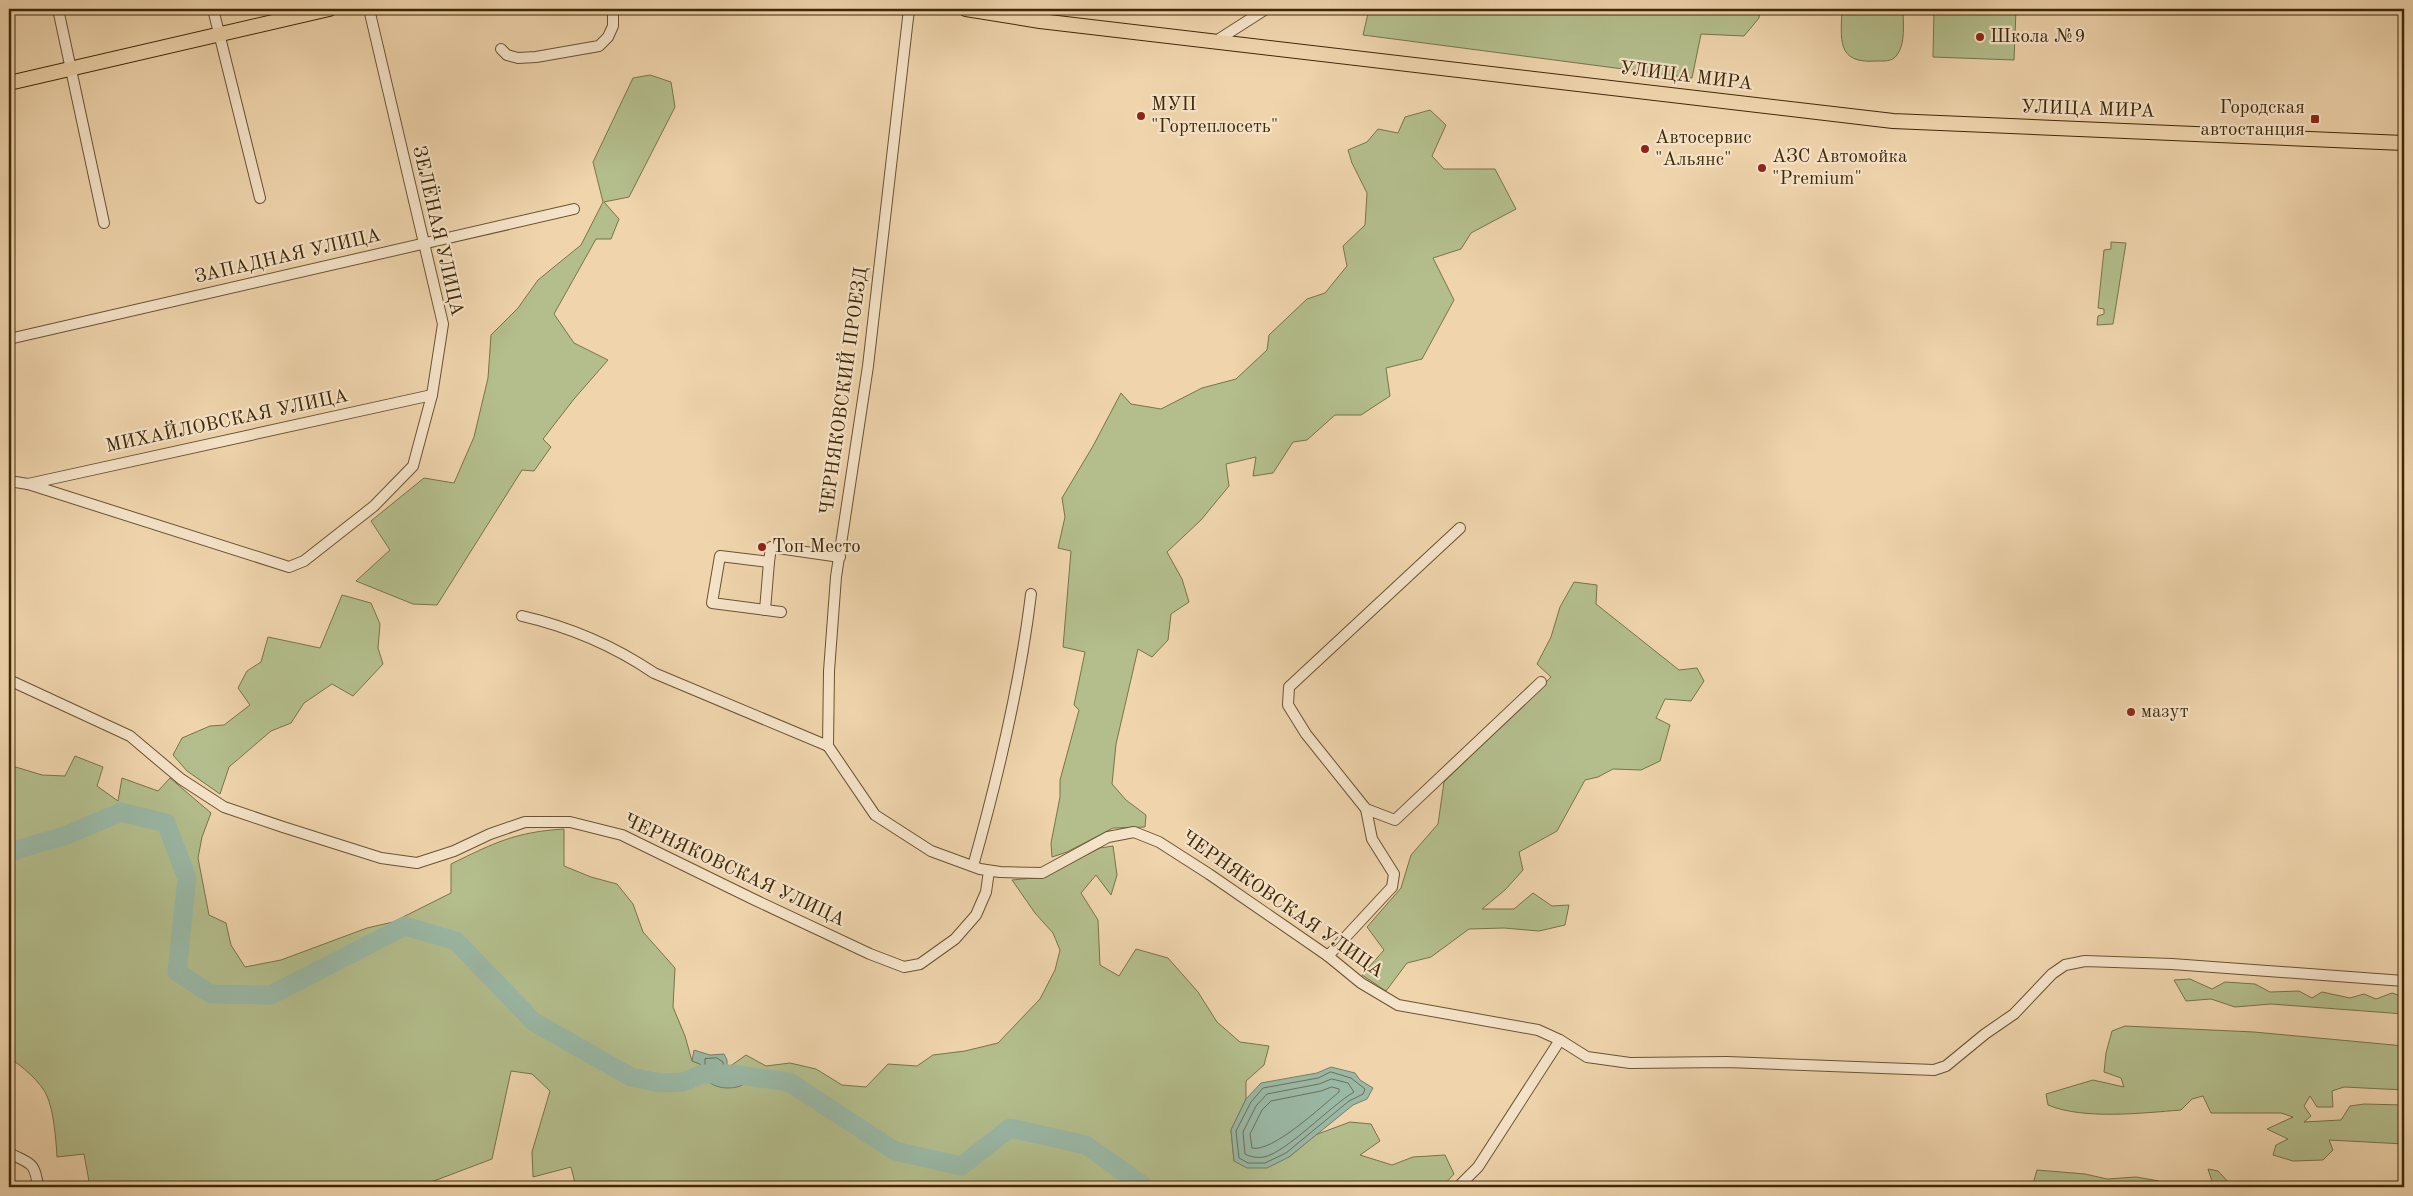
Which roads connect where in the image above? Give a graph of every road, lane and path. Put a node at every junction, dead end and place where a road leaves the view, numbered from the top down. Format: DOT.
graph roads {
  1 [pos="58,9"];
  2 [pos="213,9"];
  3 [pos="329,9"];
  4 [pos="369,9"];
  5 [pos="613,9"];
  6 [pos="910,9"];
  7 [pos="966,9"];
  8 [pos="1266,9"];
  9 [pos="219,34"];
  10 [pos="1216,41"];
  11 [pos="501,49"];
  12 [pos="70,68"];
  13 [pos="9,83"];
  14 [pos="2404,143"];
  15 [pos="260,198"];
  16 [pos="574,209"];
  17 [pos="104,223"];
  18 [pos="426,245"];
  19 [pos="9,338"];
  20 [pos="432,395"];
  21 [pos="9,481"];
  22 [pos="28,484"];
  23 [pos="1460,528"];
  24 [pos="840,557"];
  25 [pos="769,562"];
  26 [pos="1031,594"];
  27 [pos="765,610"];
  28 [pos="781,612"];
  29 [pos="522,616"];
  30 [pos="9,680"];
  31 [pos="1541,682"];
  32 [pos="828,746"];
  33 [pos="1366,809"];
  34 [pos="973,866"];
  35 [pos="989,870"];
  36 [pos="1328,956"];
  37 [pos="2404,981"];
  38 [pos="1560,1040"];
  39 [pos="13,1155"];
  40 [pos="38,1187"];
  41 [pos="1458,1187"];
  1 -- 12 [label="street"];
  2 -- 9 [label="street"];
  3 -- 9 [label="main road"];
  4 -- 18 [label="street, ЗЕЛЁНАЯ УЛИЦА"];
  5 -- 11 [label="street"];
  6 -- 24 [label="street, ЧЕРНЯКОВСКИЙ ПРОЕЗД"];
  7 -- 10 [label="main road, УЛИЦА МИРА"];
  8 -- 10 [label="street"];
  9 -- 12 [label="main road"];
  9 -- 15 [label="street"];
  10 -- 14 [label="main road, УЛИЦА МИРА"];
  12 -- 13 [label="main road"];
  12 -- 17 [label="street"];
  16 -- 18 [label="street, ЗАПАДНАЯ УЛИЦА"];
  18 -- 19 [label="street, ЗАПАДНАЯ УЛИЦА"];
  18 -- 20 [label="street, ЗЕЛЁНАЯ УЛИЦА"];
  20 -- 22 [label="street, МИХАЙЛОВСКАЯ УЛИЦА"];
  20 -- 22 [label="street, ЗЕЛЁНАЯ УЛИЦА"];
  21 -- 22 [label="street"];
  23 -- 33 [label="street"];
  24 -- 25 [label="street"];
  24 -- 32 [label="street, ЧЕРНЯКОВСКИЙ ПРОЕЗД"];
  25 -- 27 [label="street"];
  25 -- 27 [label="street"];
  26 -- 34 [label="street"];
  27 -- 28 [label="street"];
  29 -- 32 [label="street"];
  30 -- 35 [label="street, ЧЕРНЯКОВСКАЯ УЛИЦА"];
  31 -- 33 [label="street"];
  32 -- 34 [label="street, ЧЕРНЯКОВСКАЯ УЛИЦА"];
  33 -- 36 [label="street"];
  34 -- 35 [label="street, ЧЕРНЯКОВСКАЯ УЛИЦА"];
  35 -- 36 [label="street, ЧЕРНЯКОВСКАЯ УЛИЦА"];
  36 -- 38 [label="street, ЧЕРНЯКОВСКАЯ УЛИЦА"];
  37 -- 38 [label="street, ЧЕРНЯКОВСКАЯ УЛИЦА"];
  38 -- 41 [label="street"];
  39 -- 40 [label="street"];
}
